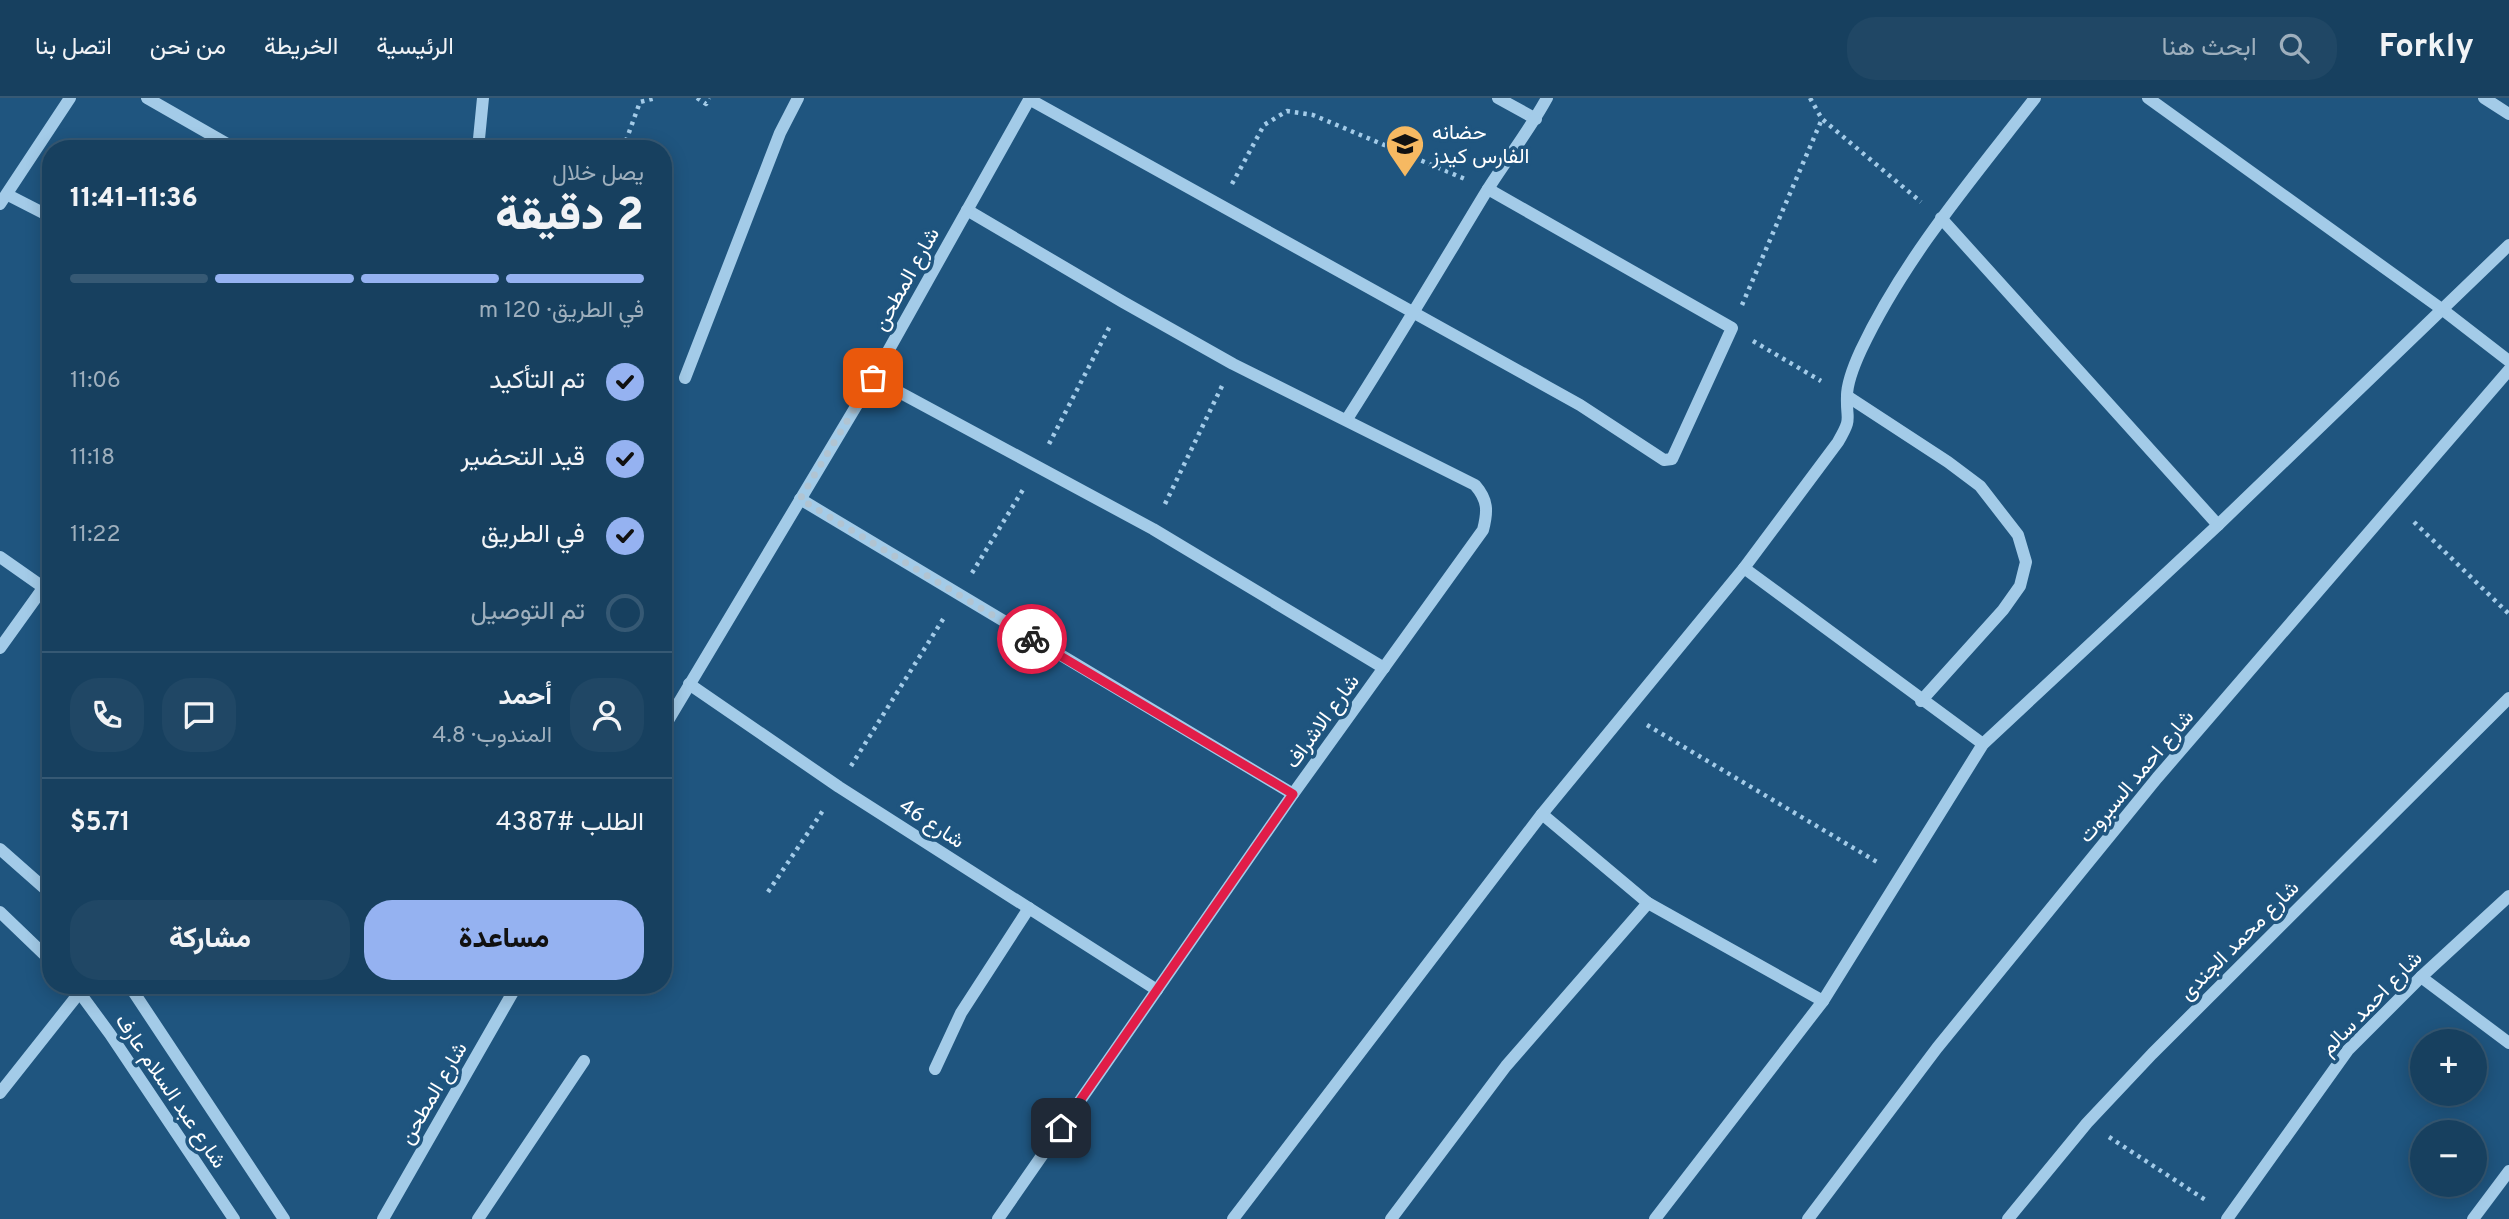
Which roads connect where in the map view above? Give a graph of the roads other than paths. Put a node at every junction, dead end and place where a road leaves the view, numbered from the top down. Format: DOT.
graph roads {
  1 [pos="70,98"];
  2 [pos="147,98"];
  3 [pos="483,98"];
  4 [pos="798,98"];
  5 [pos="1030,98"];
  6 [pos="1498,98"];
  7 [pos="1547,98"];
  8 [pos="2035,98"];
  9 [pos="2148,98"];
  10 [pos="2484,98"];
  11 [pos="2509,114"];
  12 [pos="1536,118"];
  13 [pos="43,140"];
  14 [pos="220,140"];
  15 [pos="479,140"];
  16 [pos="42,141"];
  17 [pos="1488,189"];
  18 [pos="4,199"];
  19 [pos="967,210"];
  20 [pos="42,214"];
  21 [pos="1941,218"];
  22 [pos="2509,245"];
  23 [pos="2443,310"];
  24 [pos="1416,312"];
  25 [pos="2509,361"];
  26 [pos="2509,370"];
  27 [pos="685,378"];
  28 [pos="873,378"];
  29 [pos="1847,396"];
  30 [pos="1348,419"];
  31 [pos="800,499"];
  32 [pos="2218,525"];
  33 [pos="0,557"];
  34 [pos="1744,568"];
  35 [pos="42,582"];
  36 [pos="42,595"];
  37 [pos="0,648"];
  38 [pos="1384,668"];
  39 [pos="689,684"];
  40 [pos="2509,698"];
  41 [pos="1921,701"];
  42 [pos="672,713"];
  43 [pos="1983,744"];
  44 [pos="1293,794"];
  45 [pos="1542,814"];
  46 [pos="0,849"];
  47 [pos="42,886"];
  48 [pos="2509,895"];
  49 [pos="1648,903"];
  50 [pos="1029,908"];
  51 [pos="0,912"];
  52 [pos="42,952"];
  53 [pos="2421,976"];
  54 [pos="1157,990"];
  55 [pos="73,994"];
  56 [pos="80,994"];
  57 [pos="136,994"];
  58 [pos="512,994"];
  59 [pos="1823,1001"];
  60 [pos="2509,1044"];
  61 [pos="584,1061"];
  62 [pos="935,1069"];
  63 [pos="0,1093"];
  64 [pos="2509,1171"];
  65 [pos="2228,1217"];
  66 [pos="234,1219"];
  67 [pos="284,1219"];
  68 [pos="383,1219"];
  69 [pos="478,1219"];
  70 [pos="998,1219"];
  71 [pos="1233,1219"];
  72 [pos="1391,1219"];
  73 [pos="1655,1219"];
  74 [pos="1808,1219"];
  75 [pos="2008,1219"];
  76 [pos="2473,1219"];
  1 -- 13 [label="street"];
  2 -- 14 [label="street"];
  3 -- 15 [label="street"];
  4 -- 27 [label="street"];
  5 -- 19 [label="street, شارع المطحن"];
  5 -- 24 [label="street"];
  6 -- 12 [label="street"];
  7 -- 12 [label="street"];
  8 -- 21 [label="street"];
  9 -- 23 [label="street"];
  10 -- 11 [label="street"];
  12 -- 17 [label="street"];
  16 -- 18 [label="street"];
  17 -- 24 [label="street"];
  17 -- 24 [label="street"];
  18 -- 20 [label="street"];
  19 -- 28 [label="street, شارع المطحن"];
  19 -- 30 [label="street"];
  21 -- 29 [label="street"];
  21 -- 32 [label="street"];
  22 -- 23 [label="street"];
  23 -- 25 [label="street"];
  23 -- 32 [label="street"];
  24 -- 30 [label="street"];
  26 -- 74 [label="street, شارع احمد السبروت"];
  28 -- 31 [label="street, شارع المطحن"];
  28 -- 38 [label="street"];
  29 -- 34 [label="street"];
  29 -- 41 [label="street"];
  30 -- 38 [label="street, شارع الاشراف"];
  31 -- 39 [label="street, شارع المطحن"];
  31 -- 44 [label="street"];
  32 -- 43 [label="street"];
  33 -- 35 [label="street"];
  34 -- 41 [label="street"];
  34 -- 45 [label="street"];
  36 -- 37 [label="street"];
  38 -- 44 [label="street, شارع الاشراف"];
  39 -- 42 [label="street, شارع المطحن"];
  39 -- 50 [label="street, شارع 46"];
  40 -- 75 [label="street, شارع محمد الجندى"];
  41 -- 43 [label="street"];
  43 -- 59 [label="street"];
  44 -- 54 [label="street, شارع الاشراف"];
  45 -- 49 [label="street"];
  45 -- 71 [label="street"];
  46 -- 47 [label="street"];
  48 -- 53 [label="street, شارع احمد سالم"];
  49 -- 59 [label="street"];
  49 -- 72 [label="street"];
  50 -- 54 [label="street, شارع 46"];
  50 -- 62 [label="street"];
  51 -- 52 [label="street"];
  53 -- 60 [label="street"];
  53 -- 65 [label="street, شارع احمد سالم"];
  54 -- 70 [label="street, شارع الاشراف"];
  55 -- 63 [label="street"];
  56 -- 66 [label="street, شارع عبد السلام عارف"];
  57 -- 67 [label="street, شارع عبد السلام عارف"];
  58 -- 68 [label="street, شارع المطحن"];
  59 -- 73 [label="street"];
  61 -- 69 [label="street"];
  64 -- 76 [label="street"];
}
